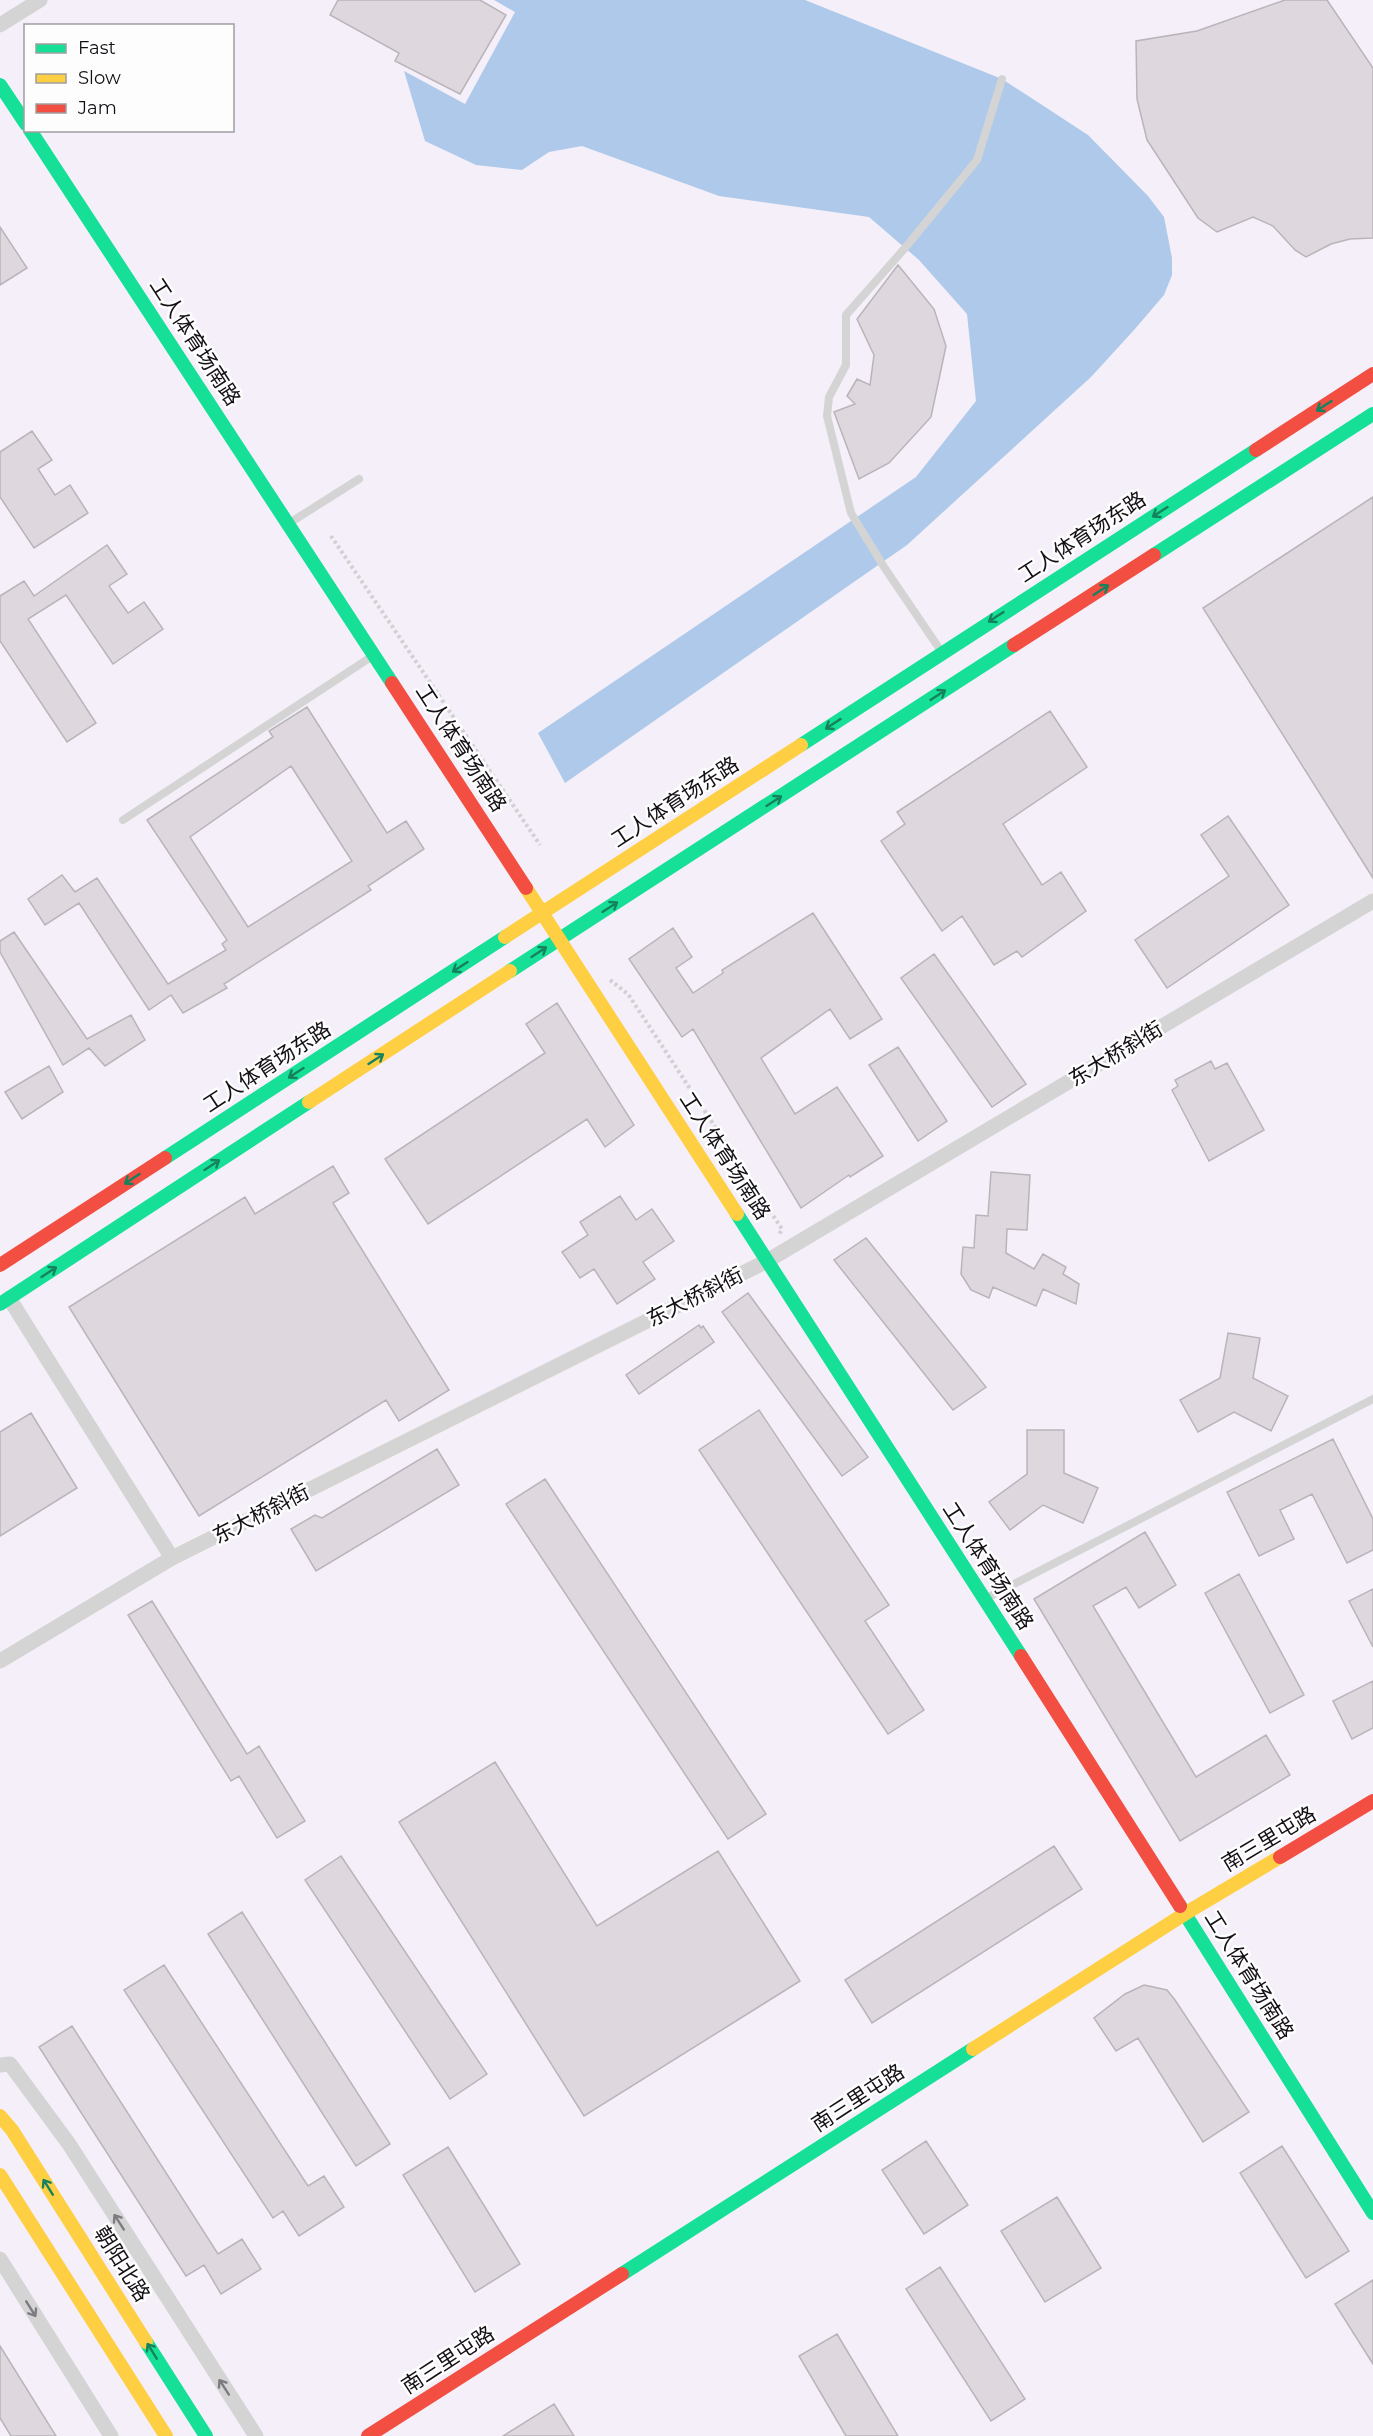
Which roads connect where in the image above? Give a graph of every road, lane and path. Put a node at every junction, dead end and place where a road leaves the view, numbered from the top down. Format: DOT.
graph roads {
  1 [pos="40,0"];
  2 [pos="0,25"];
  3 [pos="1002,79"];
  4 [pos="0,85"];
  5 [pos="24,121"];
  6 [pos="31,132"];
  7 [pos="1373,374"];
  8 [pos="1373,414"];
  9 [pos="359,479"];
  10 [pos="289,523"];
  11 [pos="331,536"];
  12 [pos="942,652"];
  13 [pos="375,654"];
  14 [pos="123,820"];
  15 [pos="540,844"];
  16 [pos="1373,901"];
  17 [pos="544,912"];
  18 [pos="561,938"];
  19 [pos="603,973"];
  20 [pos="767,1261"];
  21 [pos="0,1265"];
  22 [pos="4,1301"];
  23 [pos="1373,1399"];
  24 [pos="172,1558"];
  25 [pos="984,1599"];
  26 [pos="0,1661"];
  27 [pos="1373,1801"];
  28 [pos="1186,1913"];
  29 [pos="0,2065"];
  30 [pos="0,2116"];
  31 [pos="0,2175"];
  32 [pos="1373,2213"];
  33 [pos="0,2259"];
  34 [pos="111,2436"];
  35 [pos="166,2436"];
  36 [pos="206,2436"];
  37 [pos="256,2436"];
  38 [pos="368,2436"];
  1 -- 2 [label="street"];
  3 -- 12 [label="lane"];
  4 -- 5 [label="main road"];
  6 -- 10 [label="main road, 工人体育场南路"];
  7 -- 12 [label="main road, 工人体育场东路, one-way"];
  18 -- 8 [label="main road, one-way"];
  9 -- 10 [label="lane"];
  10 -- 13 [label="main road, 工人体育场南路"];
  11 -- 15 [label="path"];
  12 -- 17 [label="main road, 工人体育场东路, one-way"];
  13 -- 14 [label="lane"];
  13 -- 17 [label="main road, 工人体育场南路"];
  16 -- 20 [label="street, 东大桥斜街"];
  17 -- 18 [label="main road, 工人体育场南路"];
  17 -- 21 [label="main road, 工人体育场东路, one-way"];
  18 -- 20 [label="main road, 工人体育场南路"];
  22 -- 18 [label="main road, one-way"];
  19 -- 20 [label="path"];
  20 -- 24 [label="street, 东大桥斜街"];
  20 -- 25 [label="main road, 工人体育场南路"];
  22 -- 24 [label="street"];
  23 -- 25 [label="lane"];
  24 -- 26 [label="street, 东大桥斜街"];
  25 -- 28 [label="main road, 工人体育场南路"];
  27 -- 28 [label="main road, 南三里屯路"];
  28 -- 32 [label="main road, 工人体育场南路"];
  28 -- 38 [label="main road, 南三里屯路"];
  37 -- 29 [label="street, one-way"];
  36 -- 30 [label="main road, 朝阳北路, one-way"];
  31 -- 35 [label="main road"];
  33 -- 34 [label="street, one-way"];
}
